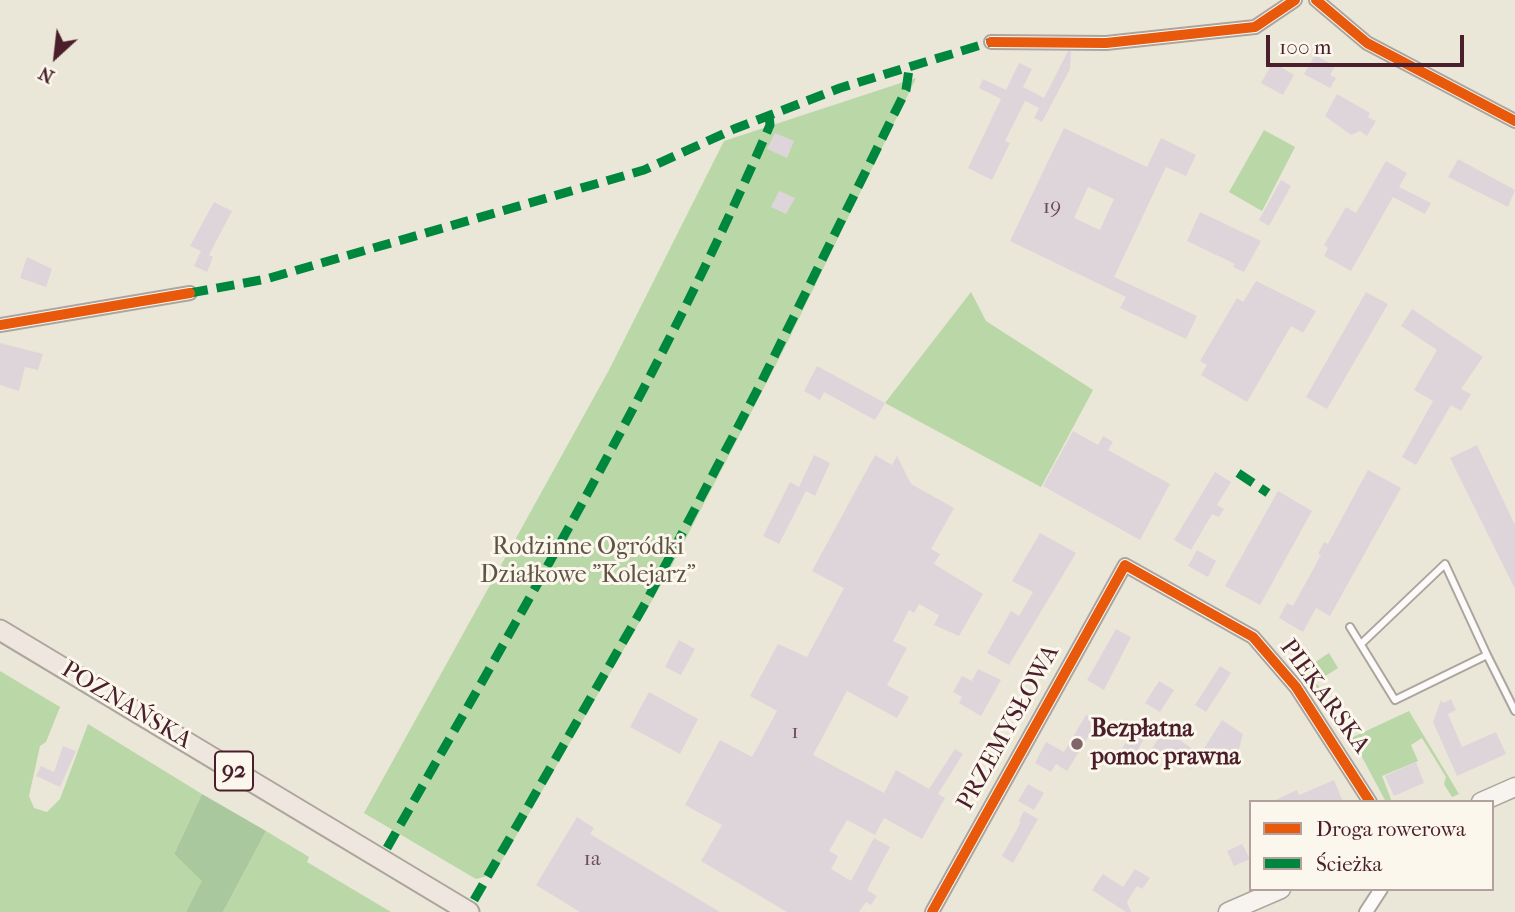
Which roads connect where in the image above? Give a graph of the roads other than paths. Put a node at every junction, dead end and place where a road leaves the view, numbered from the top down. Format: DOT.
graph roads {
  1 [pos="1295,0"];
  2 [pos="1316,0"];
  3 [pos="990,42"];
  4 [pos="1515,121"];
  5 [pos="190,293"];
  6 [pos="0,325"];
  7 [pos="1125,565"];
  8 [pos="1350,627"];
  9 [pos="0,630"];
  10 [pos="1360,644"];
  11 [pos="1487,655"];
  12 [pos="1515,711"];
  13 [pos="1515,787"];
  14 [pos="1369,800"];
  15 [pos="1486,800"];
  16 [pos="1276,891"];
  17 [pos="1380,891"];
  18 [pos="469,912"];
  19 [pos="932,912"];
  20 [pos="1228,912"];
  21 [pos="1366,912"];
  1 -- 3 [label="street"];
  2 -- 4 [label="street"];
  5 -- 6 [label="street"];
  7 -- 14 [label="street, PIEKARSKA"];
  7 -- 19 [label="street, PRZEMYSŁOWA"];
  8 -- 10 [label="lane"];
  9 -- 18 [label="main road, POZNAŃSKA / 92"];
  10 -- 11 [label="lane"];
  10 -- 11 [label="lane"];
  11 -- 12 [label="lane"];
  13 -- 15 [label="street"];
  16 -- 20 [label="street"];
  17 -- 21 [label="street"];
}
